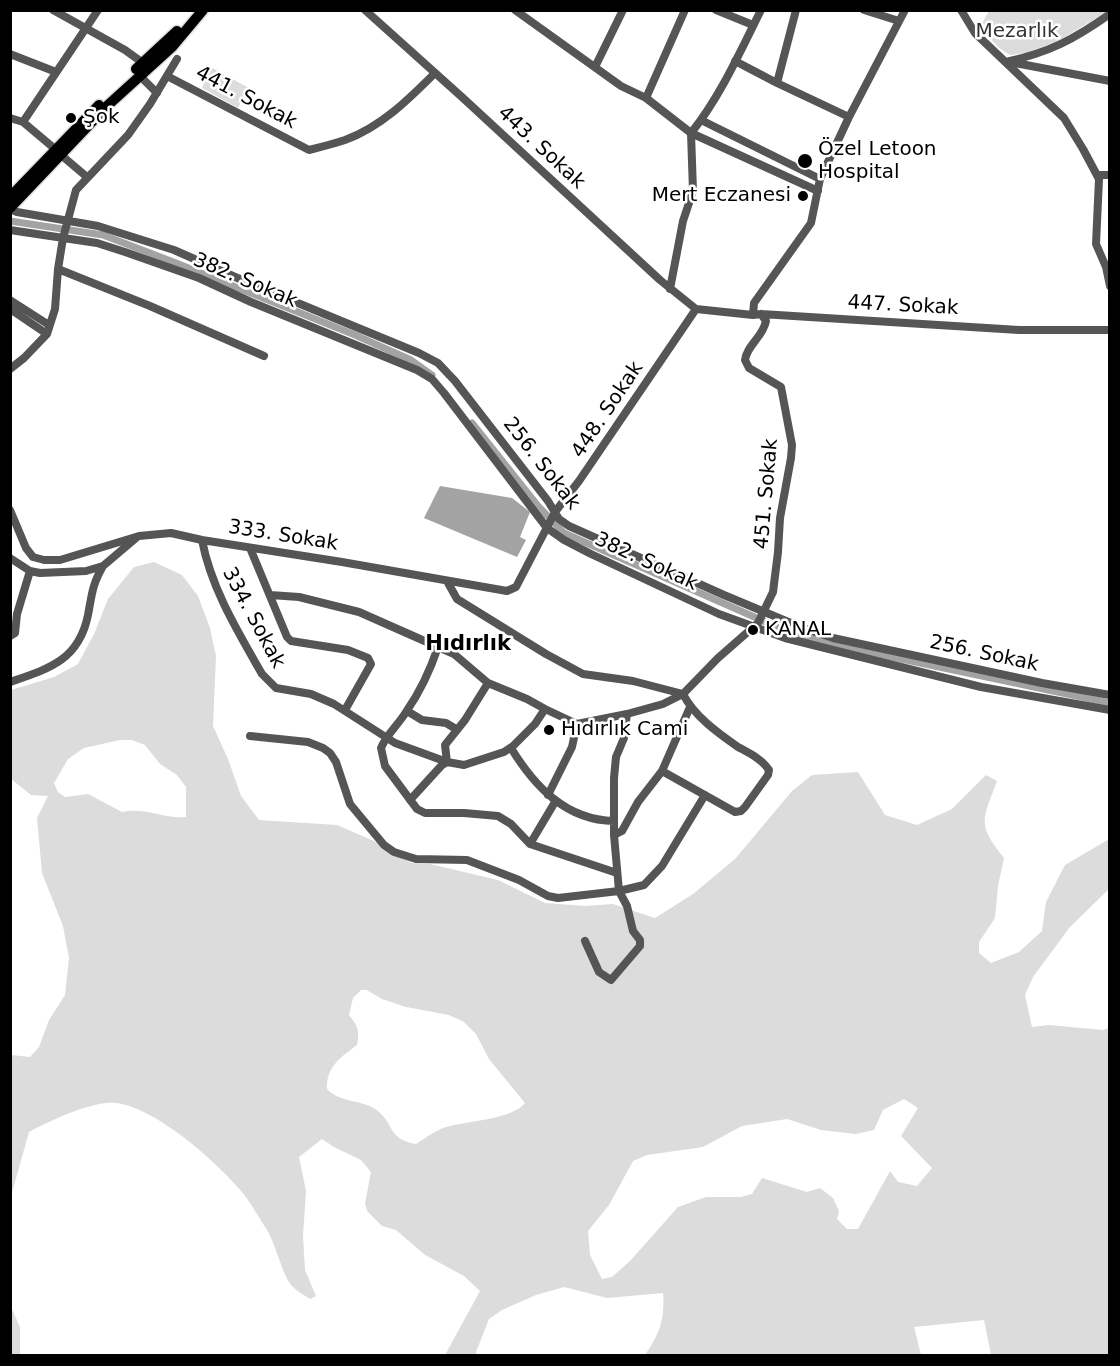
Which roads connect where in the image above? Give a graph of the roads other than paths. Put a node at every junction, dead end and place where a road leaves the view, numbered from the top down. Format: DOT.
graph roads {
  1 [pos="52,10"];
  2 [pos="98,10"];
  3 [pos="195,10"];
  4 [pos="203,10"];
  5 [pos="365,10"];
  6 [pos="515,10"];
  7 [pos="623,10"];
  8 [pos="685,10"];
  9 [pos="716,10"];
  10 [pos="761,10"];
  11 [pos="796,10"];
  12 [pos="864,10"];
  13 [pos="905,10"];
  14 [pos="961,10"];
  15 [pos="1110,14"];
  16 [pos="898,21"];
  17 [pos="753,25"];
  18 [pos="87,28"];
  19 [pos="10,54"];
  20 [pos="177,59"];
  21 [pos="735,61"];
  22 [pos="1006,62"];
  23 [pos="143,63"];
  24 [pos="595,68"];
  25 [pos="56,72"];
  26 [pos="435,72"];
  27 [pos="139,75"];
  28 [pos="167,76"];
  29 [pos="1110,81"];
  30 [pos="777,83"];
  31 [pos="157,93"];
  32 [pos="646,98"];
  33 [pos="849,117"];
  34 [pos="10,118"];
  35 [pos="701,120"];
  36 [pos="23,122"];
  37 [pos="691,133"];
  38 [pos="58,152"];
  39 [pos="1097,175"];
  40 [pos="1110,175"];
  41 [pos="87,177"];
  42 [pos="820,179"];
  43 [pos="10,181"];
  44 [pos="22,185"];
  45 [pos="818,191"];
  46 [pos="10,197"];
  47 [pos="10,208"];
  48 [pos="67,223"];
  49 [pos="10,230"];
  50 [pos="63,236"];
  51 [pos="58,269"];
  52 [pos="1110,286"];
  53 [pos="670,289"];
  54 [pos="10,300"];
  55 [pos="10,309"];
  56 [pos="696,309"];
  57 [pos="757,315"];
  58 [pos="48,329"];
  59 [pos="1110,330"];
  60 [pos="264,356"];
  61 [pos="10,369"];
  62 [pos="10,510"];
  63 [pos="554,513"];
  64 [pos="548,527"];
  65 [pos="139,536"];
  66 [pos="202,540"];
  67 [pos="250,548"];
  68 [pos="10,558"];
  69 [pos="103,566"];
  70 [pos="30,571"];
  71 [pos="447,580"];
  72 [pos="270,595"];
  73 [pos="759,619"];
  74 [pos="10,636"];
  75 [pos="438,647"];
  76 [pos="10,682"];
  77 [pos="488,683"];
  78 [pos="683,694"];
  79 [pos="1110,695"];
  80 [pos="690,707"];
  81 [pos="545,708"];
  82 [pos="1110,710"];
  83 [pos="345,711"];
  84 [pos="407,711"];
  85 [pos="627,714"];
  86 [pos="578,724"];
  87 [pos="456,729"];
  88 [pos="250,736"];
  89 [pos="386,738"];
  90 [pos="511,747"];
  91 [pos="447,762"];
  92 [pos="662,771"];
  93 [pos="705,795"];
  94 [pos="552,798"];
  95 [pos="410,800"];
  96 [pos="614,821"];
  97 [pos="614,835"];
  98 [pos="530,844"];
  99 [pos="617,873"];
  100 [pos="619,891"];
  101 [pos="585,941"];
  1 -- 18 [label="street"];
  2 -- 18 [label="street"];
  3 -- 23 [label="main road"];
  4 -- 27 [label="main road"];
  5 -- 26 [label="street, 443. Sokak"];
  6 -- 24 [label="street"];
  7 -- 24 [label="street"];
  8 -- 32 [label="street"];
  9 -- 17 [label="street"];
  10 -- 17 [label="street"];
  11 -- 30 [label="street"];
  12 -- 16 [label="street"];
  13 -- 16 [label="street"];
  14 -- 22 [label="street"];
  15 -- 22 [label="street"];
  16 -- 33 [label="street"];
  17 -- 21 [label="street"];
  18 -- 23 [label="street"];
  18 -- 25 [label="street"];
  19 -- 25 [label="street"];
  20 -- 28 [label="street"];
  21 -- 30 [label="street"];
  21 -- 35 [label="street"];
  22 -- 29 [label="street"];
  22 -- 39 [label="street"];
  23 -- 38 [label="main road"];
  24 -- 32 [label="street"];
  25 -- 36 [label="street"];
  26 -- 28 [label="street, 441. Sokak"];
  26 -- 53 [label="street, 443. Sokak"];
  27 -- 31 [label="street"];
  27 -- 38 [label="main road"];
  28 -- 31 [label="street"];
  30 -- 33 [label="street"];
  31 -- 41 [label="street"];
  32 -- 37 [label="street"];
  33 -- 42 [label="street"];
  34 -- 36 [label="street"];
  35 -- 37 [label="street"];
  35 -- 42 [label="street"];
  36 -- 38 [label="street"];
  37 -- 45 [label="street"];
  37 -- 53 [label="street"];
  38 -- 41 [label="street"];
  38 -- 44 [label="main road"];
  38 -- 47 [label="main road"];
  39 -- 40 [label="street"];
  39 -- 52 [label="street"];
  41 -- 48 [label="street"];
  42 -- 45 [label="street"];
  43 -- 44 [label="street"];
  44 -- 46 [label="main road"];
  45 -- 57 [label="street"];
  47 -- 48 [label="street, 256. Sokak"];
  48 -- 50 [label="street"];
  48 -- 63 [label="street, 256. Sokak"];
  49 -- 50 [label="street, 382. Sokak"];
  50 -- 51 [label="street"];
  50 -- 64 [label="street, 382. Sokak"];
  51 -- 58 [label="street"];
  51 -- 60 [label="street"];
  53 -- 56 [label="street, 443. Sokak"];
  54 -- 58 [label="street"];
  55 -- 58 [label="street"];
  56 -- 57 [label="street, 447. Sokak"];
  56 -- 63 [label="street, 448. Sokak"];
  57 -- 59 [label="street, 447. Sokak"];
  57 -- 73 [label="street, 451. Sokak"];
  58 -- 61 [label="street"];
  62 -- 65 [label="street, 333. Sokak"];
  63 -- 64 [label="street, 448. Sokak"];
  63 -- 73 [label="street, 256. Sokak"];
  64 -- 71 [label="street, 333. Sokak"];
  64 -- 73 [label="street, 382. Sokak"];
  65 -- 66 [label="street, 333. Sokak"];
  65 -- 69 [label="street"];
  66 -- 67 [label="street, 333. Sokak"];
  66 -- 83 [label="street, 334. Sokak"];
  67 -- 71 [label="street, 333. Sokak"];
  67 -- 72 [label="street"];
  68 -- 70 [label="street"];
  69 -- 70 [label="street"];
  69 -- 76 [label="street"];
  70 -- 74 [label="street"];
  71 -- 78 [label="street"];
  72 -- 75 [label="street"];
  72 -- 83 [label="street"];
  73 -- 78 [label="street"];
  73 -- 79 [label="street, 256. Sokak"];
  73 -- 82 [label="street, 382. Sokak"];
  75 -- 77 [label="street"];
  75 -- 84 [label="street"];
  77 -- 81 [label="street"];
  77 -- 87 [label="street"];
  78 -- 80 [label="street"];
  78 -- 85 [label="street"];
  80 -- 92 [label="street"];
  80 -- 93 [label="street"];
  81 -- 86 [label="street"];
  81 -- 90 [label="street"];
  83 -- 89 [label="street, 334. Sokak"];
  84 -- 87 [label="street"];
  84 -- 89 [label="street"];
  85 -- 86 [label="street"];
  85 -- 96 [label="street"];
  86 -- 94 [label="street"];
  87 -- 91 [label="street"];
  88 -- 100 [label="street"];
  89 -- 91 [label="street, 334. Sokak"];
  89 -- 95 [label="street"];
  90 -- 91 [label="street"];
  90 -- 94 [label="street"];
  91 -- 95 [label="street"];
  92 -- 93 [label="street"];
  92 -- 97 [label="street"];
  93 -- 100 [label="street"];
  94 -- 96 [label="street"];
  94 -- 98 [label="street"];
  95 -- 98 [label="street"];
  96 -- 97 [label="street"];
  97 -- 99 [label="street"];
  98 -- 99 [label="street"];
  99 -- 100 [label="street"];
  100 -- 101 [label="street"];
}
